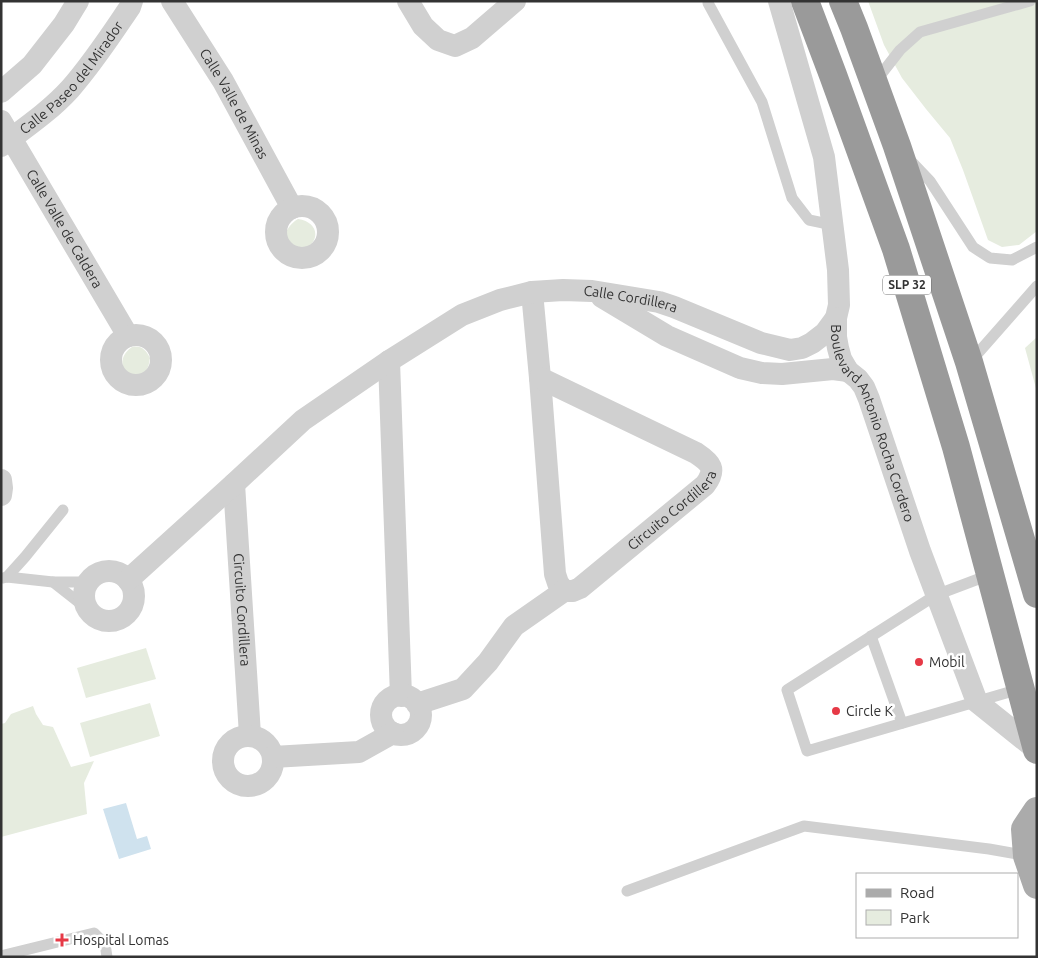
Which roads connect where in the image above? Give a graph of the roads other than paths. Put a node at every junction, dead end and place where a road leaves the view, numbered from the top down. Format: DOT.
graph roads {
  1 [pos="78,1"];
  2 [pos="132,1"];
  3 [pos="172,1"];
  4 [pos="408,1"];
  5 [pos="515,1"];
  6 [pos="779,1"];
  7 [pos="805,1"];
  8 [pos="843,1"];
  9 [pos="852,1"];
  10 [pos="1030,1"];
  11 [pos="708,3"];
  12 [pos="854,28"];
  13 [pos="874,84"];
  14 [pos="1,92"];
  15 [pos="5,135"];
  16 [pos="897,146"];
  17 [pos="292,208"];
  18 [pos="833,225"];
  19 [pos="1037,247"];
  20 [pos="1037,286"];
  21 [pos="592,291"];
  22 [pos="532,292"];
  23 [pos="836,318"];
  24 [pos="128,336"];
  25 [pos="389,361"];
  26 [pos="969,362"];
  27 [pos="848,371"];
  28 [pos="540,378"];
  29 [pos="1,480"];
  30 [pos="234,484"];
  31 [pos="1,495"];
  32 [pos="63,510"];
  33 [pos="989,575"];
  34 [pos="4,578"];
  35 [pos="128,580"];
  36 [pos="53,582"];
  37 [pos="87,582"];
  38 [pos="564,591"];
  39 [pos="1037,594"];
  40 [pos="936,595"];
  41 [pos="86,608"];
  42 [pos="871,636"];
  43 [pos="1020,689"];
  44 [pos="409,700"];
  45 [pos="977,702"];
  46 [pos="902,723"];
  47 [pos="393,733"];
  48 [pos="250,736"];
  49 [pos="1037,750"];
  50 [pos="273,757"];
  51 [pos="1037,811"];
  52 [pos="1032,855"];
  53 [pos="1037,885"];
  54 [pos="627,890"];
  55 [pos="1,956"];
  56 [pos="108,957"];
  1 -- 14 [label="street"];
  2 -- 15 [label="street, Calle Paseo del Mirador"];
  3 -- 17 [label="street, Calle Valle de Minas"];
  4 -- 5 [label="street"];
  6 -- 18 [label="street, Boulevard Antonio Rocha Cordero"];
  7 -- 33 [label="highway, SLP 32"];
  8 -- 12 [label="highway, SLP 32"];
  9 -- 12 [label="highway"];
  10 -- 13 [label="lane"];
  11 -- 18 [label="lane"];
  12 -- 13 [label="highway, SLP 32"];
  13 -- 16 [label="highway, SLP 32"];
  15 -- 24 [label="street, Calle Valle de Caldera"];
  16 -- 19 [label="lane"];
  16 -- 26 [label="highway, SLP 32"];
  18 -- 23 [label="street, Boulevard Antonio Rocha Cordero"];
  20 -- 26 [label="lane"];
  21 -- 22 [label="street"];
  21 -- 23 [label="street, Calle Cordillera"];
  21 -- 27 [label="street, Calle Cordillera"];
  22 -- 25 [label="street"];
  22 -- 28 [label="street"];
  23 -- 27 [label="street, Boulevard Antonio Rocha Cordero"];
  25 -- 30 [label="street"];
  25 -- 44 [label="street"];
  26 -- 39 [label="highway, SLP 32"];
  27 -- 40 [label="street, Boulevard Antonio Rocha Cordero"];
  28 -- 38 [label="street"];
  28 -- 38 [label="street, Circuito Cordillera"];
  29 -- 31 [label="street"];
  30 -- 35 [label="street"];
  30 -- 48 [label="street, Circuito Cordillera"];
  32 -- 34 [label="lane"];
  33 -- 40 [label="lane"];
  33 -- 43 [label="highway, SLP 32"];
  34 -- 36 [label="lane"];
  35 -- 37 [label="street"];
  35 -- 41 [label="street"];
  36 -- 37 [label="lane"];
  36 -- 41 [label="lane"];
  37 -- 41 [label="street"];
  38 -- 44 [label="street, Circuito Cordillera"];
  40 -- 42 [label="lane"];
  40 -- 45 [label="street, Boulevard Antonio Rocha Cordero"];
  42 -- 46 [label="lane"];
  42 -- 46 [label="lane"];
  43 -- 45 [label="lane"];
  43 -- 49 [label="highway, SLP 32"];
  44 -- 47 [label="street"];
  44 -- 47 [label="street, Circuito Cordillera"];
  45 -- 46 [label="lane"];
  45 -- 49 [label="street"];
  47 -- 50 [label="street"];
  48 -- 50 [label="street"];
  48 -- 50 [label="street"];
  51 -- 52 [label="main road"];
  52 -- 53 [label="main road"];
  52 -- 54 [label="lane"];
  55 -- 56 [label="lane"];
}
